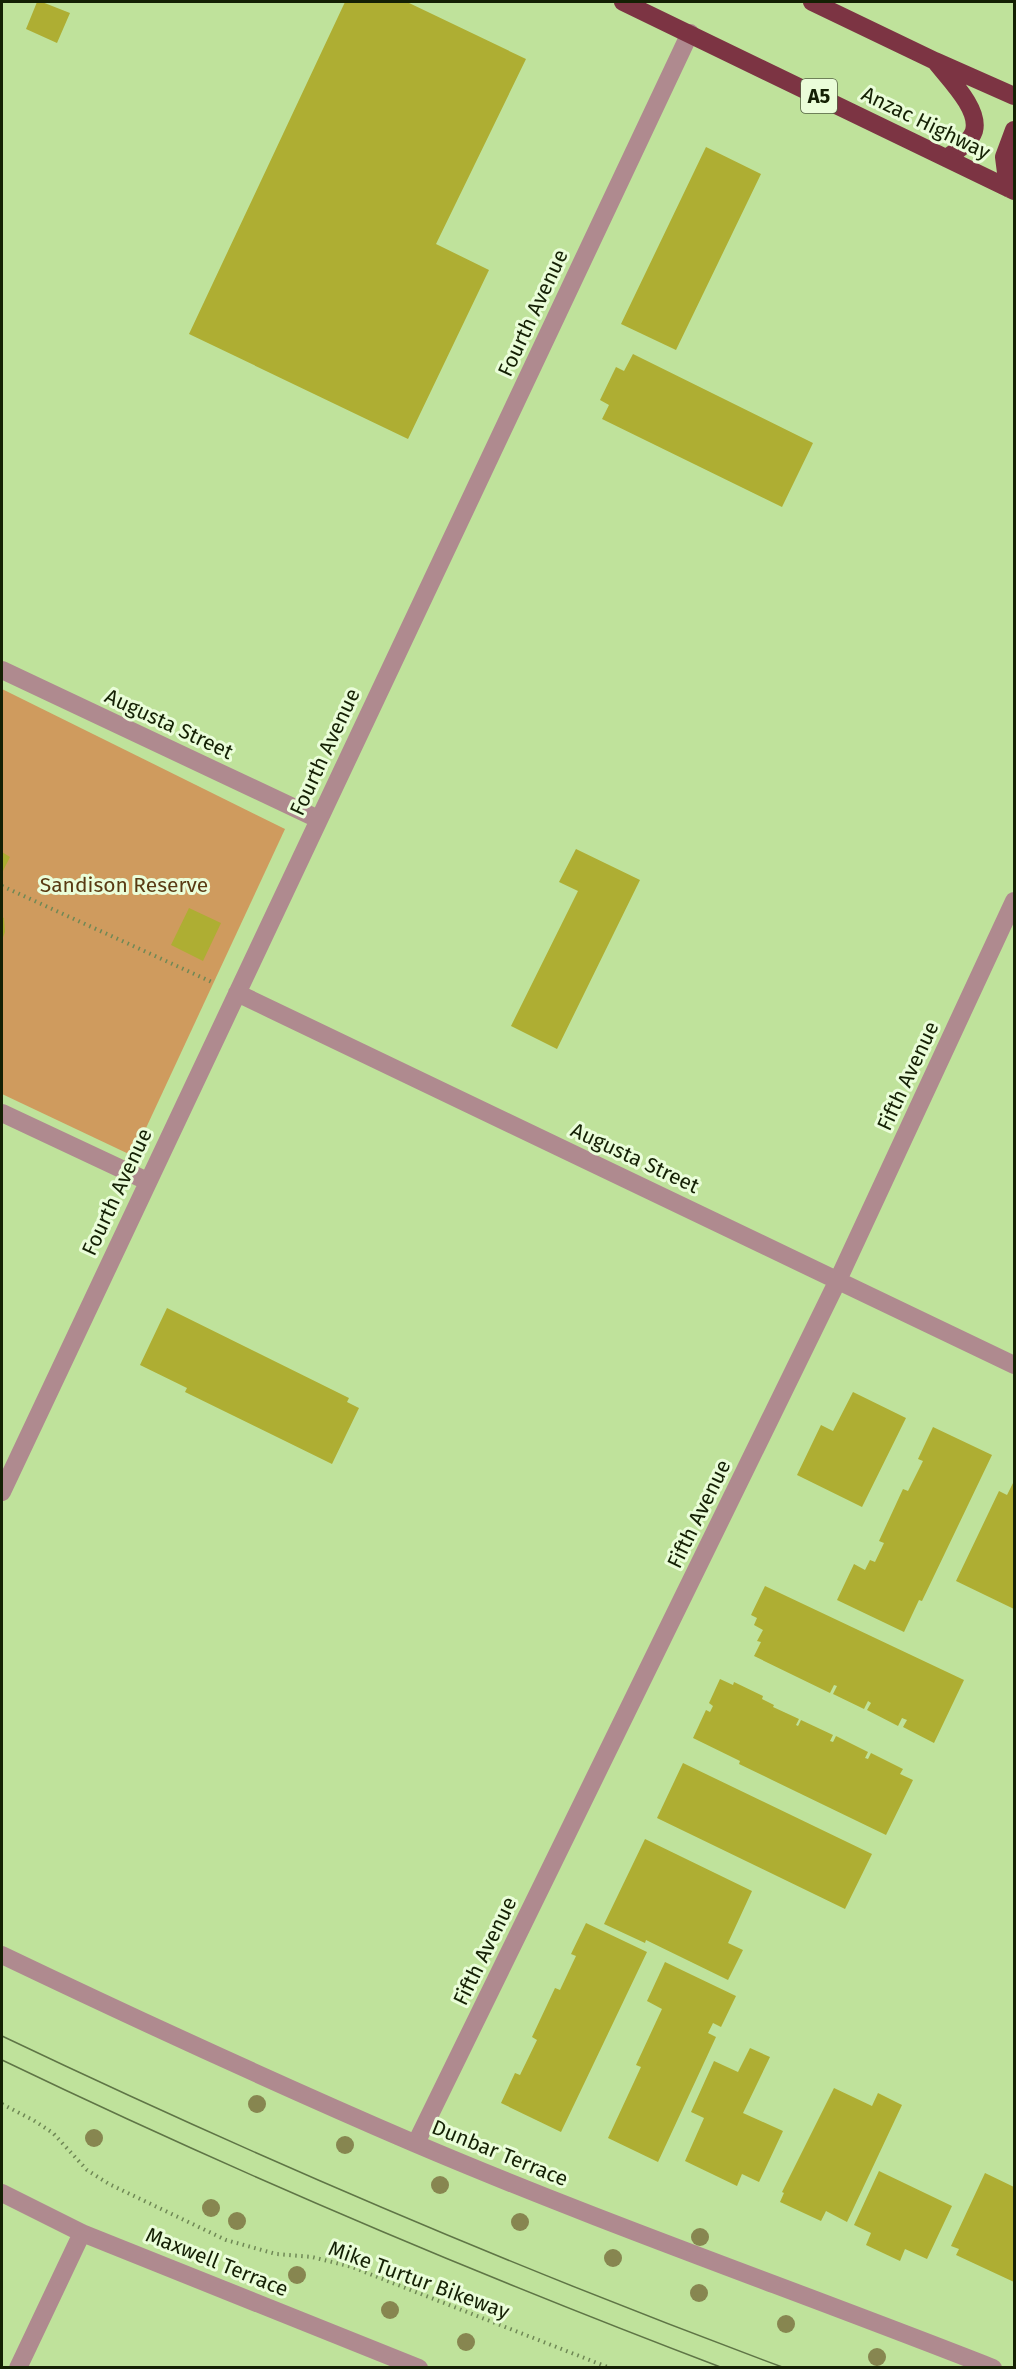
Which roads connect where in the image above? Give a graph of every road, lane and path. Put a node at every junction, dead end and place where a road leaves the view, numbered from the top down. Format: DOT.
graph roads {
  1 [pos="623,2"];
  2 [pos="812,2"];
  3 [pos="690,33"];
  4 [pos="935,61"];
  5 [pos="1014,96"];
  6 [pos="1014,130"];
  7 [pos="947,159"];
  8 [pos="1011,190"];
  9 [pos="2,670"];
  10 [pos="318,819"];
  11 [pos="2,886"];
  12 [pos="1014,901"];
  13 [pos="237,993"];
  14 [pos="2,1113"];
  15 [pos="147,1181"];
  16 [pos="838,1280"];
  17 [pos="1014,1365"];
  18 [pos="2,1492"];
  19 [pos="2,1955"];
  20 [pos="2,2104"];
  21 [pos="416,2143"];
  22 [pos="2,2193"];
  23 [pos="82,2233"];
  24 [pos="18,2367"];
  25 [pos="419,2367"];
  26 [pos="610,2367"];
  27 [pos="993,2367"];
  1 -- 3 [label="highway, Anzac Highway / A5"];
  2 -- 4 [label="highway"];
  3 -- 7 [label="highway, Anzac Highway / A5"];
  3 -- 10 [label="street, Fourth Avenue"];
  4 -- 5 [label="highway"];
  4 -- 7 [label="highway"];
  6 -- 8 [label="highway"];
  7 -- 8 [label="highway, Anzac Highway / A5"];
  9 -- 10 [label="street, Augusta Street"];
  10 -- 13 [label="street, Fourth Avenue"];
  11 -- 13 [label="path"];
  12 -- 16 [label="street, Fifth Avenue"];
  13 -- 15 [label="street, Fourth Avenue"];
  13 -- 16 [label="street, Augusta Street"];
  14 -- 15 [label="street"];
  15 -- 18 [label="street, Fourth Avenue"];
  16 -- 17 [label="street, Augusta Street"];
  16 -- 21 [label="street, Fifth Avenue"];
  19 -- 21 [label="street, Dunbar Terrace"];
  20 -- 26 [label="path, Mike Turtur Bikeway"];
  21 -- 27 [label="street, Dunbar Terrace"];
  22 -- 23 [label="street, Maxwell Terrace"];
  23 -- 24 [label="street"];
  23 -- 25 [label="street, Maxwell Terrace"];
}
